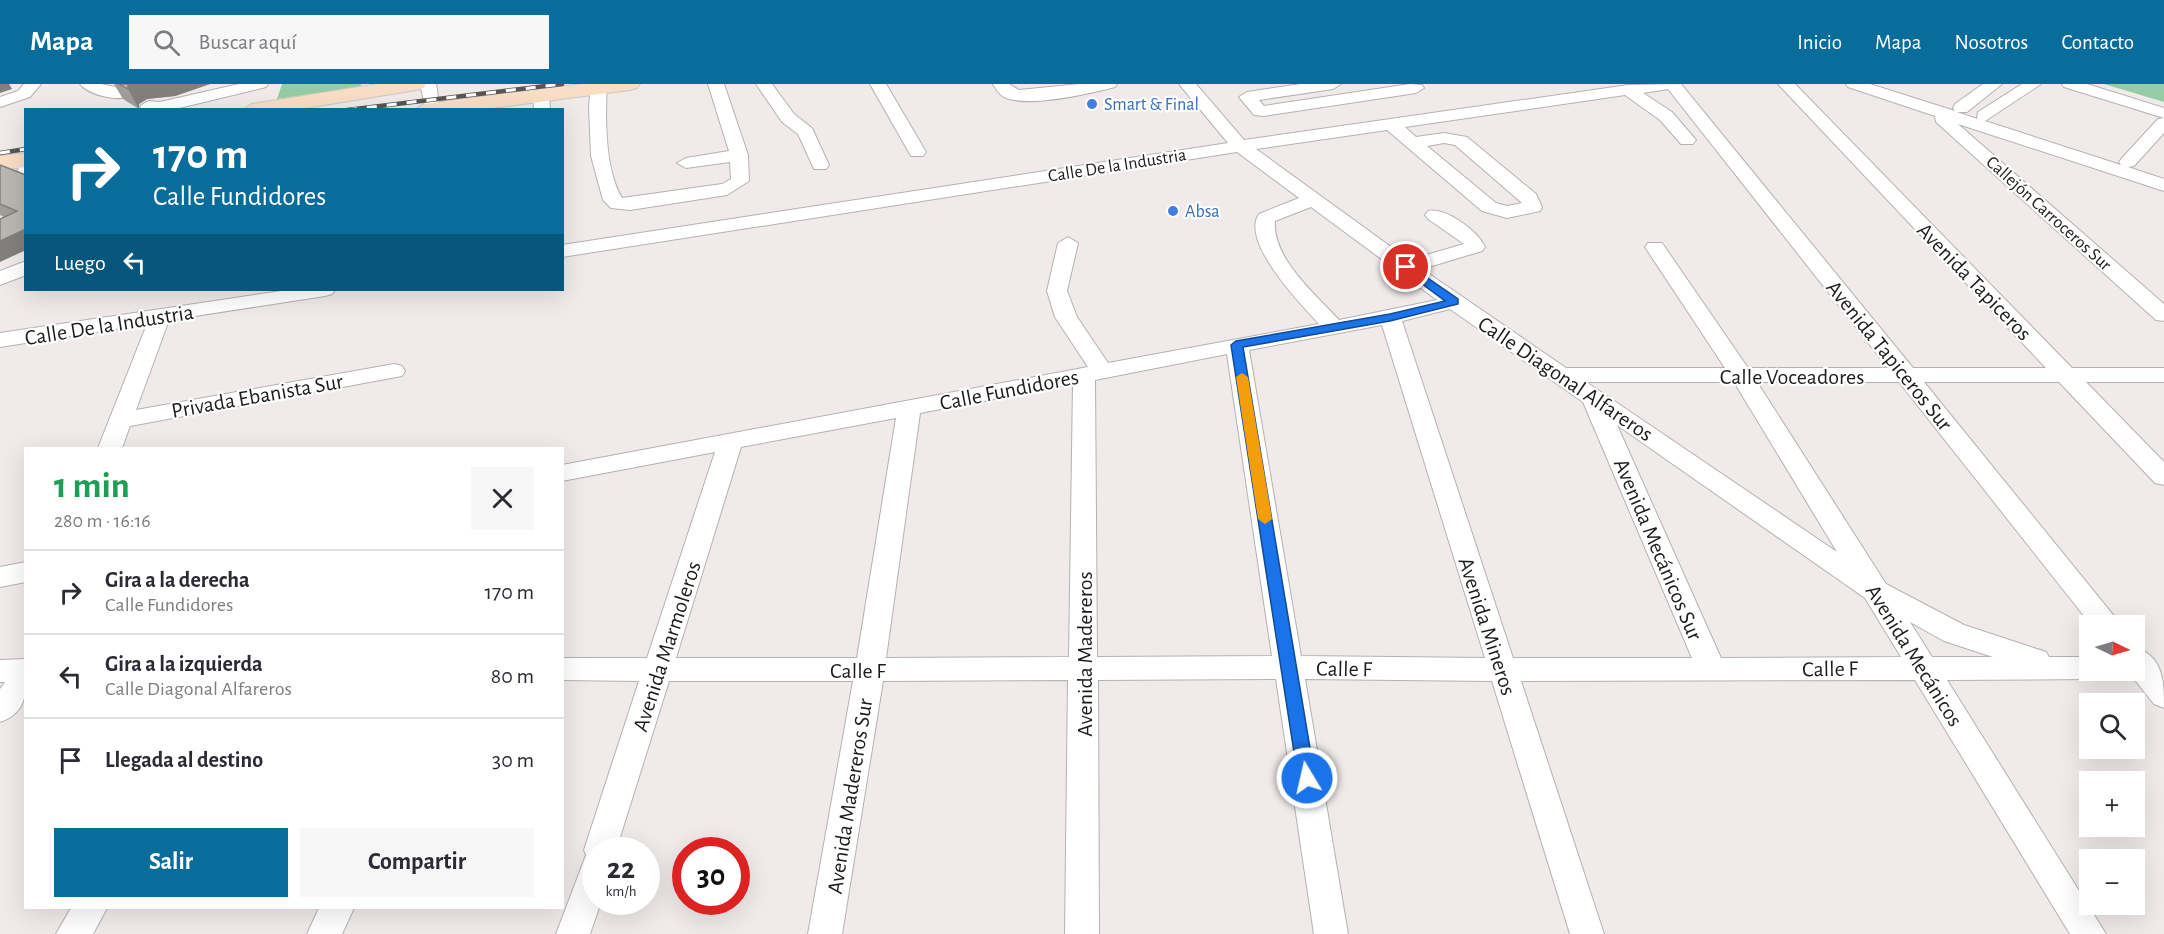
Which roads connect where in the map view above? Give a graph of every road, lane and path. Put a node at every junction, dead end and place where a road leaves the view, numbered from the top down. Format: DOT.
graph roads {
  1 [pos="33,84"];
  2 [pos="88,84"];
  3 [pos="260,84"];
  4 [pos="370,84"];
  5 [pos="416,84"];
  6 [pos="428,84"];
  7 [pos="630,84"];
  8 [pos="716,84"];
  9 [pos="764,84"];
  10 [pos="878,84"];
  11 [pos="1001,84"];
  12 [pos="1108,84"];
  13 [pos="1187,84"];
  14 [pos="1232,84"];
  15 [pos="1333,84"];
  16 [pos="1560,84"];
  17 [pos="1671,84"];
  18 [pos="1786,84"];
  19 [pos="1854,84"];
  20 [pos="1886,84"];
  21 [pos="1994,84"];
  22 [pos="2033,84"];
  23 [pos="2070,84"];
  24 [pos="599,86"];
  25 [pos="1414,86"];
  26 [pos="235,87"];
  27 [pos="1066,87"];
  28 [pos="1043,88"];
  29 [pos="1628,90"];
  30 [pos="124,93"];
  31 [pos="1247,97"];
  32 [pos="1579,97"];
  33 [pos="316,99"];
  34 [pos="0,102"];
  35 [pos="542,102"];
  36 [pos="282,105"];
  37 [pos="148,106"];
  38 [pos="486,106"];
  39 [pos="264,108"];
  40 [pos="428,108"];
  41 [pos="447,108"];
  42 [pos="1961,108"];
  43 [pos="1934,111"];
  44 [pos="2164,113"];
  45 [pos="1448,116"];
  46 [pos="1984,116"];
  47 [pos="2164,123"];
  48 [pos="1390,124"];
  49 [pos="24,139"];
  50 [pos="1687,140"];
  51 [pos="0,142"];
  52 [pos="1412,143"];
  53 [pos="1240,146"];
  54 [pos="917,152"];
  55 [pos="739,154"];
  56 [pos="24,160"];
  57 [pos="2128,162"];
  58 [pos="0,163"];
  59 [pos="686,163"];
  60 [pos="820,165"];
  61 [pos="2164,174"];
  62 [pos="2141,177"];
  63 [pos="2164,185"];
  64 [pos="2164,196"];
  65 [pos="1313,199"];
  66 [pos="1435,215"];
  67 [pos="1068,243"];
  68 [pos="1655,247"];
  69 [pos="564,251"];
  70 [pos="1406,267"];
  71 [pos="24,268"];
  72 [pos="0,279"];
  73 [pos="319,291"];
  74 [pos="1454,302"];
  75 [pos="2164,315"];
  76 [pos="160,317"];
  77 [pos="1390,317"];
  78 [pos="1333,327"];
  79 [pos="0,340"];
  80 [pos="1236,345"];
  81 [pos="394,371"];
  82 [pos="1093,373"];
  83 [pos="1564,375"];
  84 [pos="1906,375"];
  85 [pos="2066,375"];
  86 [pos="2164,375"];
  87 [pos="1742,376"];
  88 [pos="1593,397"];
  89 [pos="909,408"];
  90 [pos="120,420"];
  91 [pos="731,440"];
  92 [pos="110,447"];
  93 [pos="564,473"];
  94 [pos="2164,477"];
  95 [pos="24,572"];
  96 [pos="0,577"];
  97 [pos="1874,590"];
  98 [pos="2099,615"];
  99 [pos="1290,667"];
  100 [pos="1922,667"];
  101 [pos="660,668"];
  102 [pos="1084,668"];
  103 [pos="2059,668"];
  104 [pos="2079,668"];
  105 [pos="2145,668"];
  106 [pos="564,669"];
  107 [pos="1711,669"];
  108 [pos="24,670"];
  109 [pos="870,670"];
  110 [pos="1502,670"];
  111 [pos="0,671"];
  112 [pos="24,680"];
  113 [pos="2164,696"];
  114 [pos="0,710"];
  115 [pos="604,837"];
  116 [pos="582,907"];
  117 [pos="89,909"];
  118 [pos="336,909"];
  119 [pos="73,934"];
  120 [pos="324,934"];
  121 [pos="573,934"];
  122 [pos="825,934"];
  123 [pos="1082,934"];
  124 [pos="1331,934"];
  125 [pos="1587,934"];
  126 [pos="2089,934"];
  1 -- 34 [label="street"];
  2 -- 30 [label="street"];
  3 -- 26 [label="street"];
  4 -- 33 [label="main road"];
  5 -- 33 [label="main road"];
  6 -- 40 [label="street"];
  7 -- 24 [label="main road"];
  8 -- 55 [label="street"];
  9 -- 60 [label="street"];
  10 -- 54 [label="street"];
  11 -- 28 [label="street"];
  12 -- 27 [label="street"];
  13 -- 53 [label="street, Calle Diagonal Alfareros"];
  14 -- 31 [label="street"];
  15 -- 31 [label="street"];
  16 -- 32 [label="street"];
  17 -- 29 [label="street, Calle De la Industria"];
  17 -- 84 [label="street, Avenida Tapiceros Sur"];
  18 -- 85 [label="street, Avenida Tapiceros"];
  19 -- 43 [label="street"];
  20 -- 42 [label="street"];
  21 -- 42 [label="street"];
  22 -- 46 [label="street"];
  23 -- 44 [label="street"];
  24 -- 35 [label="main road"];
  24 -- 55 [label="street"];
  25 -- 31 [label="street"];
  25 -- 45 [label="street"];
  26 -- 36 [label="street"];
  26 -- 37 [label="street"];
  27 -- 28 [label="street"];
  29 -- 32 [label="street, Calle De la Industria"];
  29 -- 50 [label="street"];
  32 -- 45 [label="street, Calle De la Industria"];
  33 -- 36 [label="main road"];
  35 -- 38 [label="main road"];
  36 -- 39 [label="main road"];
  38 -- 41 [label="main road"];
  42 -- 46 [label="street"];
  43 -- 62 [label="street"];
  43 -- 75 [label="street, Callejón Carroceros Sur"];
  45 -- 48 [label="street, Calle De la Industria"];
  46 -- 57 [label="street"];
  47 -- 57 [label="street"];
  48 -- 52 [label="street"];
  48 -- 53 [label="street, Calle De la Industria"];
  49 -- 51 [label="main road"];
  52 -- 52 [label="street"];
  53 -- 65 [label="street, Calle Diagonal Alfareros"];
  53 -- 69 [label="street, Calle De la Industria"];
  55 -- 59 [label="street"];
  56 -- 58 [label="main road"];
  57 -- 61 [label="street"];
  62 -- 63 [label="street"];
  62 -- 64 [label="street"];
  65 -- 70 [label="street, Calle Diagonal Alfareros"];
  65 -- 78 [label="street"];
  66 -- 70 [label="street"];
  67 -- 82 [label="street"];
  68 -- 87 [label="street, Avenida Mecánicos"];
  70 -- 74 [label="street, Calle Diagonal Alfareros"];
  71 -- 72 [label="street"];
  73 -- 76 [label="street, Calle De la Industria"];
  74 -- 77 [label="street, Calle Fundidores"];
  74 -- 83 [label="street, Calle Diagonal Alfareros"];
  76 -- 79 [label="street, Calle De la Industria"];
  76 -- 90 [label="street"];
  77 -- 78 [label="street, Calle Fundidores"];
  77 -- 110 [label="street, Avenida Mineros"];
  78 -- 80 [label="street, Calle Fundidores"];
  80 -- 82 [label="street, Calle Fundidores"];
  80 -- 99 [label="street"];
  81 -- 90 [label="street, Privada Ebanista Sur"];
  82 -- 89 [label="street, Calle Fundidores"];
  82 -- 102 [label="street, Avenida Madereros"];
  83 -- 87 [label="street, Calle Voceadores"];
  83 -- 88 [label="street, Calle Diagonal Alfareros"];
  84 -- 85 [label="street, Calle Voceadores"];
  84 -- 87 [label="street, Calle Voceadores"];
  84 -- 98 [label="street, Avenida Tapiceros Sur"];
  85 -- 86 [label="street, Calle Voceadores"];
  85 -- 94 [label="street, Avenida Tapiceros"];
  87 -- 97 [label="street, Avenida Mecánicos"];
  88 -- 97 [label="street, Calle Diagonal Alfareros"];
  88 -- 107 [label="street, Avenida Mecánicos Sur"];
  89 -- 91 [label="street, Calle Fundidores"];
  89 -- 109 [label="street, Avenida Madereros Sur"];
  90 -- 92 [label="street"];
  91 -- 93 [label="street, Calle Fundidores"];
  91 -- 101 [label="street, Avenida Marmoleros"];
  95 -- 96 [label="street"];
  97 -- 100 [label="street, Avenida Mecánicos"];
  97 -- 103 [label="street, Calle Diagonal Alfareros"];
  99 -- 102 [label="street, Calle F"];
  99 -- 110 [label="street, Calle F"];
  99 -- 124 [label="street"];
  100 -- 103 [label="street, Calle F"];
  100 -- 107 [label="street, Calle F"];
  100 -- 126 [label="street, Avenida Mecánicos"];
  101 -- 106 [label="street, Calle F"];
  101 -- 109 [label="street, Calle F"];
  101 -- 115 [label="street, Avenida Marmoleros"];
  102 -- 109 [label="street, Calle F"];
  102 -- 123 [label="street, Avenida Madereros"];
  103 -- 104 [label="street, Calle F"];
  105 -- 113 [label="street"];
  107 -- 110 [label="street, Calle F"];
  108 -- 111 [label="street"];
  109 -- 122 [label="street, Avenida Madereros Sur"];
  110 -- 125 [label="street, Avenida Mineros"];
  112 -- 114 [label="street"];
  116 -- 121 [label="street"];
  117 -- 119 [label="street"];
  118 -- 120 [label="street"];
}
